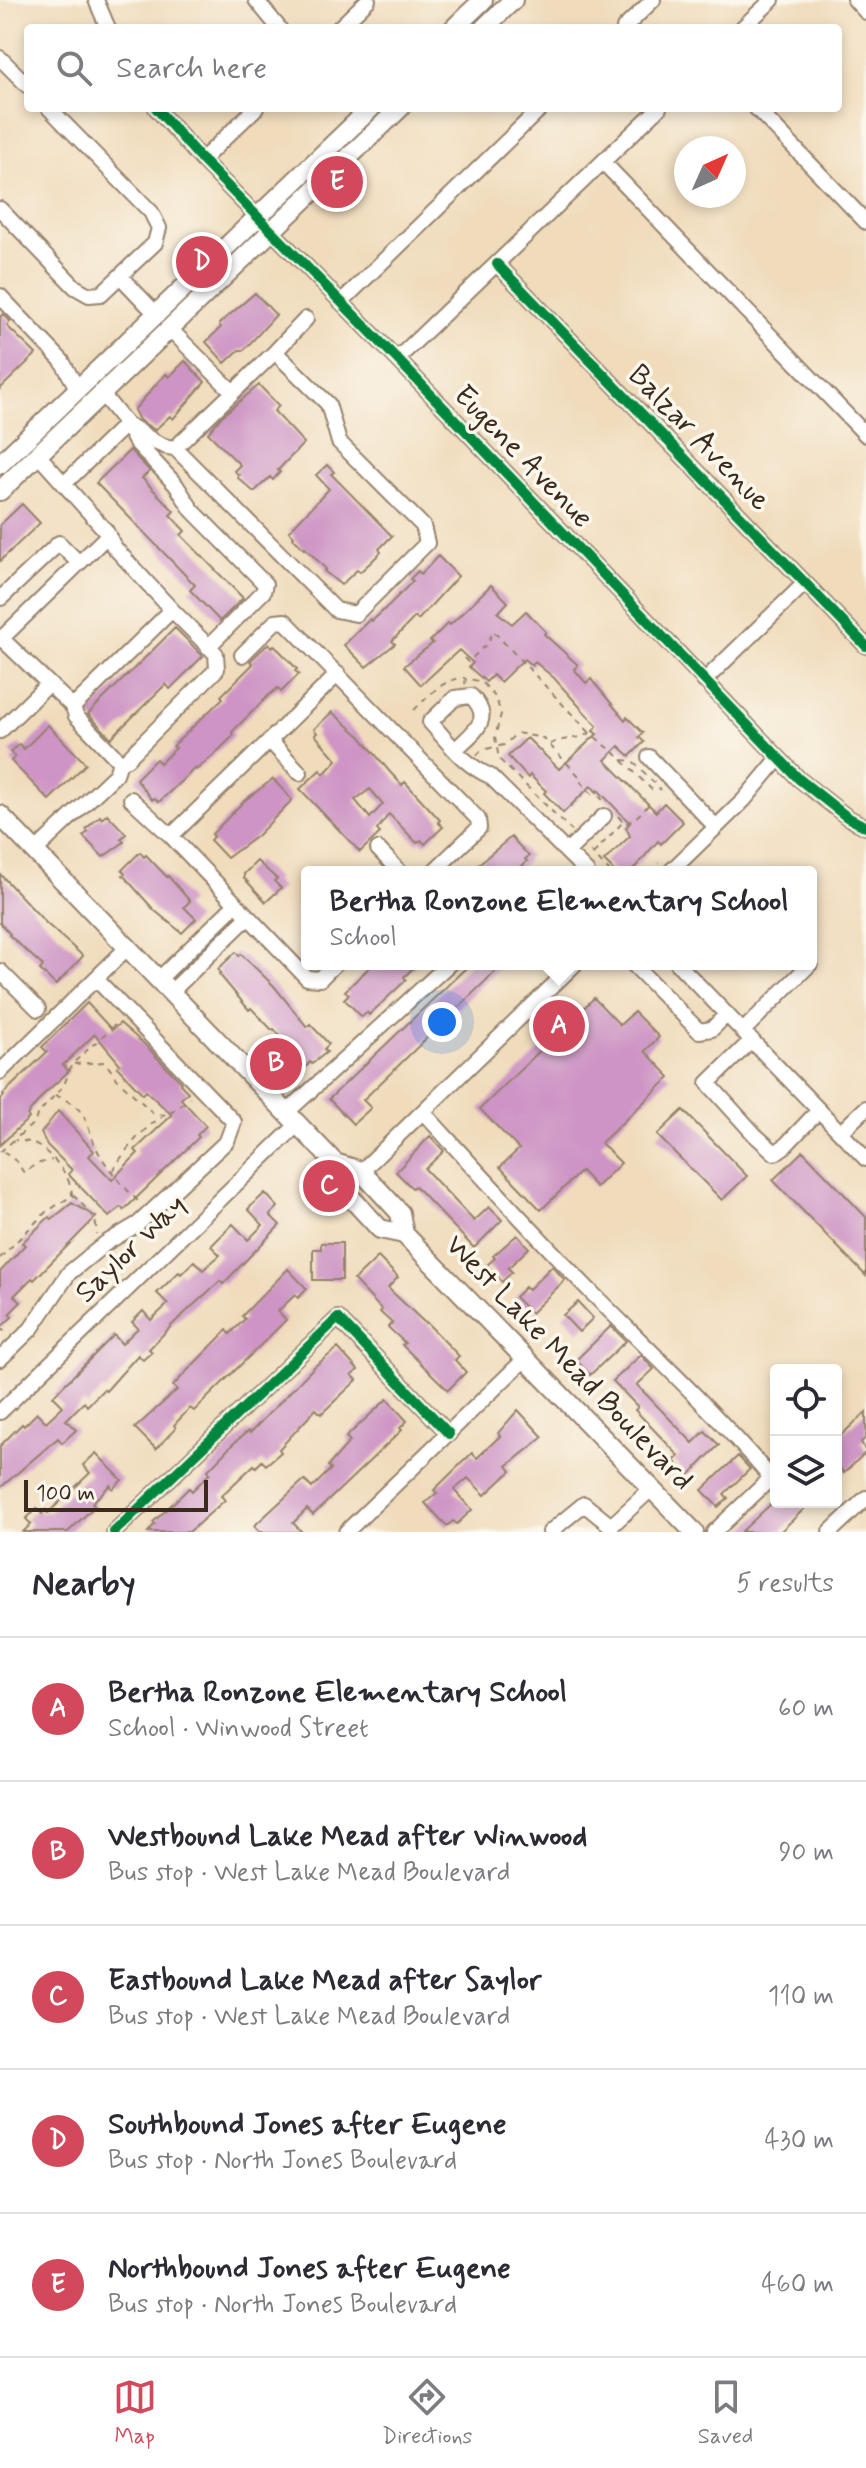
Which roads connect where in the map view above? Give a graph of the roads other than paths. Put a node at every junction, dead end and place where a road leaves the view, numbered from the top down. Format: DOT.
graph roads {
  1 [pos="96,0"];
  2 [pos="256,0"];
  3 [pos="368,0"];
  4 [pos="483,0"];
  5 [pos="513,0"];
  6 [pos="653,0"];
  7 [pos="772,0"];
  8 [pos="855,0"];
  9 [pos="866,12"];
  10 [pos="106,24"];
  11 [pos="276,24"];
  12 [pos="343,24"];
  13 [pos="458,24"];
  14 [pos="488,24"];
  15 [pos="628,24"];
  16 [pos="746,24"];
  17 [pos="0,58"];
  18 [pos="24,82"];
  19 [pos="53,112"];
  20 [pos="160,112"];
  21 [pos="252,112"];
  22 [pos="367,112"];
  23 [pos="396,112"];
  24 [pos="537,112"];
  25 [pos="655,112"];
  26 [pos="760,112"];
  27 [pos="202,160"];
  28 [pos="603,162"];
  29 [pos="0,209"];
  30 [pos="257,216"];
  31 [pos="866,222"];
  32 [pos="272,231"];
  33 [pos="497,264"];
  34 [pos="121,277"];
  35 [pos="0,296"];
  36 [pos="341,302"];
  37 [pos="157,315"];
  38 [pos="306,319"];
  39 [pos="170,329"];
  40 [pos="275,352"];
  41 [pos="397,359"];
  42 [pos="83,385"];
  43 [pos="233,392"];
  44 [pos="103,395"];
  45 [pos="126,424"];
  46 [pos="866,435"];
  47 [pos="175,448"];
  48 [pos="38,455"];
  49 [pos="0,464"];
  50 [pos="64,484"];
  51 [pos="0,491"];
  52 [pos="108,535"];
  53 [pos="79,563"];
  54 [pos="805,583"];
  55 [pos="1,597"];
  56 [pos="172,610"];
  57 [pos="21,619"];
  58 [pos="1,639"];
  59 [pos="866,646"];
  60 [pos="208,647"];
  61 [pos="242,655"];
  62 [pos="338,674"];
  63 [pos="704,681"];
  64 [pos="48,684"];
  65 [pos="73,707"];
  66 [pos="0,731"];
  67 [pos="270,741"];
  68 [pos="455,750"];
  69 [pos="649,757"];
  70 [pos="779,758"];
  71 [pos="120,762"];
  72 [pos="300,773"];
  73 [pos="131,799"];
  74 [pos="1,810"];
  75 [pos="609,811"];
  76 [pos="716,827"];
  77 [pos="866,827"];
  78 [pos="171,836"];
  79 [pos="378,849"];
  80 [pos="36,850"];
  81 [pos="567,852"];
  82 [pos="394,866"];
  83 [pos="439,866"];
  84 [pos="581,866"];
  85 [pos="666,866"];
  86 [pos="236,904"];
  87 [pos="248,917"];
  88 [pos="129,946"];
  89 [pos="329,970"];
  90 [pos="443,970"];
  91 [pos="569,970"];
  92 [pos="639,970"];
  93 [pos="684,970"];
  94 [pos="805,970"];
  95 [pos="0,971"];
  96 [pos="96,979"];
  97 [pos="166,984"];
  98 [pos="38,1009"];
  99 [pos="727,1014"];
  100 [pos="747,1035"];
  101 [pos="0,1072"];
  102 [pos="866,1108"];
  103 [pos="819,1110"];
  104 [pos="423,1112"];
  105 [pos="293,1118"];
  106 [pos="841,1132"];
  107 [pos="866,1159"];
  108 [pos="335,1163"];
  109 [pos="361,1171"];
  110 [pos="343,1189"];
  111 [pos="404,1234"];
  112 [pos="526,1358"];
  113 [pos="0,1359"];
  114 [pos="0,1412"];
  115 [pos="449,1434"];
  116 [pos="651,1489"];
  117 [pos="866,1498"];
  118 [pos="114,1532"];
  119 [pos="346,1532"];
  120 [pos="550,1532"];
  121 [pos="694,1532"];
  122 [pos="714,1532"];
  123 [pos="830,1532"];
  1 -- 10 [label="street"];
  2 -- 11 [label="street"];
  3 -- 12 [label="street"];
  4 -- 13 [label="main road"];
  5 -- 14 [label="main road"];
  6 -- 15 [label="street"];
  7 -- 16 [label="street"];
  8 -- 9 [label="street"];
  17 -- 18 [label="street"];
  19 -- 34 [label="street"];
  20 -- 27 [label="street, Eugene Avenue"];
  21 -- 27 [label="street"];
  22 -- 30 [label="main road"];
  23 -- 32 [label="main road"];
  24 -- 36 [label="street"];
  25 -- 28 [label="street"];
  26 -- 31 [label="street"];
  27 -- 30 [label="street, Eugene Avenue"];
  28 -- 33 [label="street"];
  28 -- 46 [label="street"];
  29 -- 34 [label="street"];
  30 -- 32 [label="street, Eugene Avenue"];
  30 -- 37 [label="main road"];
  32 -- 36 [label="street, Eugene Avenue"];
  32 -- 39 [label="main road"];
  33 -- 41 [label="street"];
  33 -- 54 [label="street, Balzar Avenue"];
  34 -- 37 [label="street"];
  35 -- 42 [label="street"];
  36 -- 41 [label="street, Eugene Avenue"];
  37 -- 42 [label="main road"];
  38 -- 40 [label="street"];
  39 -- 43 [label="street"];
  39 -- 44 [label="main road"];
  40 -- 43 [label="street"];
  40 -- 47 [label="street"];
  41 -- 63 [label="street, Eugene Avenue"];
  42 -- 44 [label="main road"];
  42 -- 49 [label="main road"];
  43 -- 47 [label="street"];
  44 -- 45 [label="street"];
  44 -- 48 [label="main road"];
  45 -- 47 [label="street"];
  45 -- 50 [label="street"];
  45 -- 60 [label="street"];
  48 -- 50 [label="street"];
  48 -- 51 [label="main road"];
  50 -- 52 [label="street"];
  52 -- 53 [label="street"];
  52 -- 56 [label="street"];
  53 -- 55 [label="street"];
  53 -- 57 [label="street"];
  54 -- 59 [label="street, Balzar Avenue"];
  54 -- 63 [label="street"];
  55 -- 57 [label="street"];
  56 -- 60 [label="street"];
  56 -- 65 [label="street"];
  57 -- 58 [label="street"];
  58 -- 64 [label="street"];
  60 -- 71 [label="street"];
  61 -- 62 [label="street"];
  62 -- 67 [label="street"];
  62 -- 83 [label="street"];
  63 -- 70 [label="street, Eugene Avenue"];
  64 -- 65 [label="street"];
  64 -- 66 [label="street"];
  65 -- 71 [label="street"];
  67 -- 72 [label="street"];
  67 -- 78 [label="street"];
  68 -- 81 [label="street"];
  69 -- 76 [label="street"];
  70 -- 76 [label="street"];
  70 -- 77 [label="street, Eugene Avenue"];
  71 -- 80 [label="street"];
  73 -- 78 [label="street"];
  74 -- 80 [label="main road, West Lake Mead Boulevard"];
  75 -- 81 [label="street"];
  76 -- 85 [label="street"];
  78 -- 86 [label="street"];
  79 -- 82 [label="street"];
  80 -- 88 [label="main road, West Lake Mead Boulevard"];
  81 -- 84 [label="street"];
  86 -- 87 [label="street"];
  86 -- 97 [label="street"];
  87 -- 89 [label="street"];
  87 -- 97 [label="street"];
  88 -- 96 [label="street"];
  88 -- 97 [label="main road, West Lake Mead Boulevard"];
  90 -- 105 [label="street, Saylor Way"];
  91 -- 104 [label="street"];
  92 -- 99 [label="street"];
  93 -- 99 [label="street"];
  94 -- 100 [label="street"];
  95 -- 98 [label="street"];
  96 -- 101 [label="street"];
  96 -- 113 [label="street"];
  97 -- 105 [label="main road, West Lake Mead Boulevard"];
  99 -- 100 [label="street"];
  100 -- 103 [label="street"];
  100 -- 103 [label="street"];
  102 -- 106 [label="street"];
  103 -- 106 [label="street"];
  104 -- 109 [label="street"];
  104 -- 122 [label="street"];
  105 -- 108 [label="main road, West Lake Mead Boulevard"];
  105 -- 114 [label="street, Saylor Way"];
  106 -- 107 [label="street"];
  108 -- 109 [label="main road, West Lake Mead Boulevard"];
  108 -- 110 [label="main road, West Lake Mead Boulevard"];
  109 -- 110 [label="street"];
  109 -- 111 [label="main road, West Lake Mead Boulevard"];
  110 -- 111 [label="main road, West Lake Mead Boulevard"];
  111 -- 112 [label="main road, West Lake Mead Boulevard"];
  112 -- 115 [label="street"];
  112 -- 116 [label="main road, West Lake Mead Boulevard"];
  115 -- 118 [label="street"];
  115 -- 119 [label="street"];
  116 -- 120 [label="street"];
  116 -- 121 [label="main road, West Lake Mead Boulevard"];
  117 -- 123 [label="street"];
}
